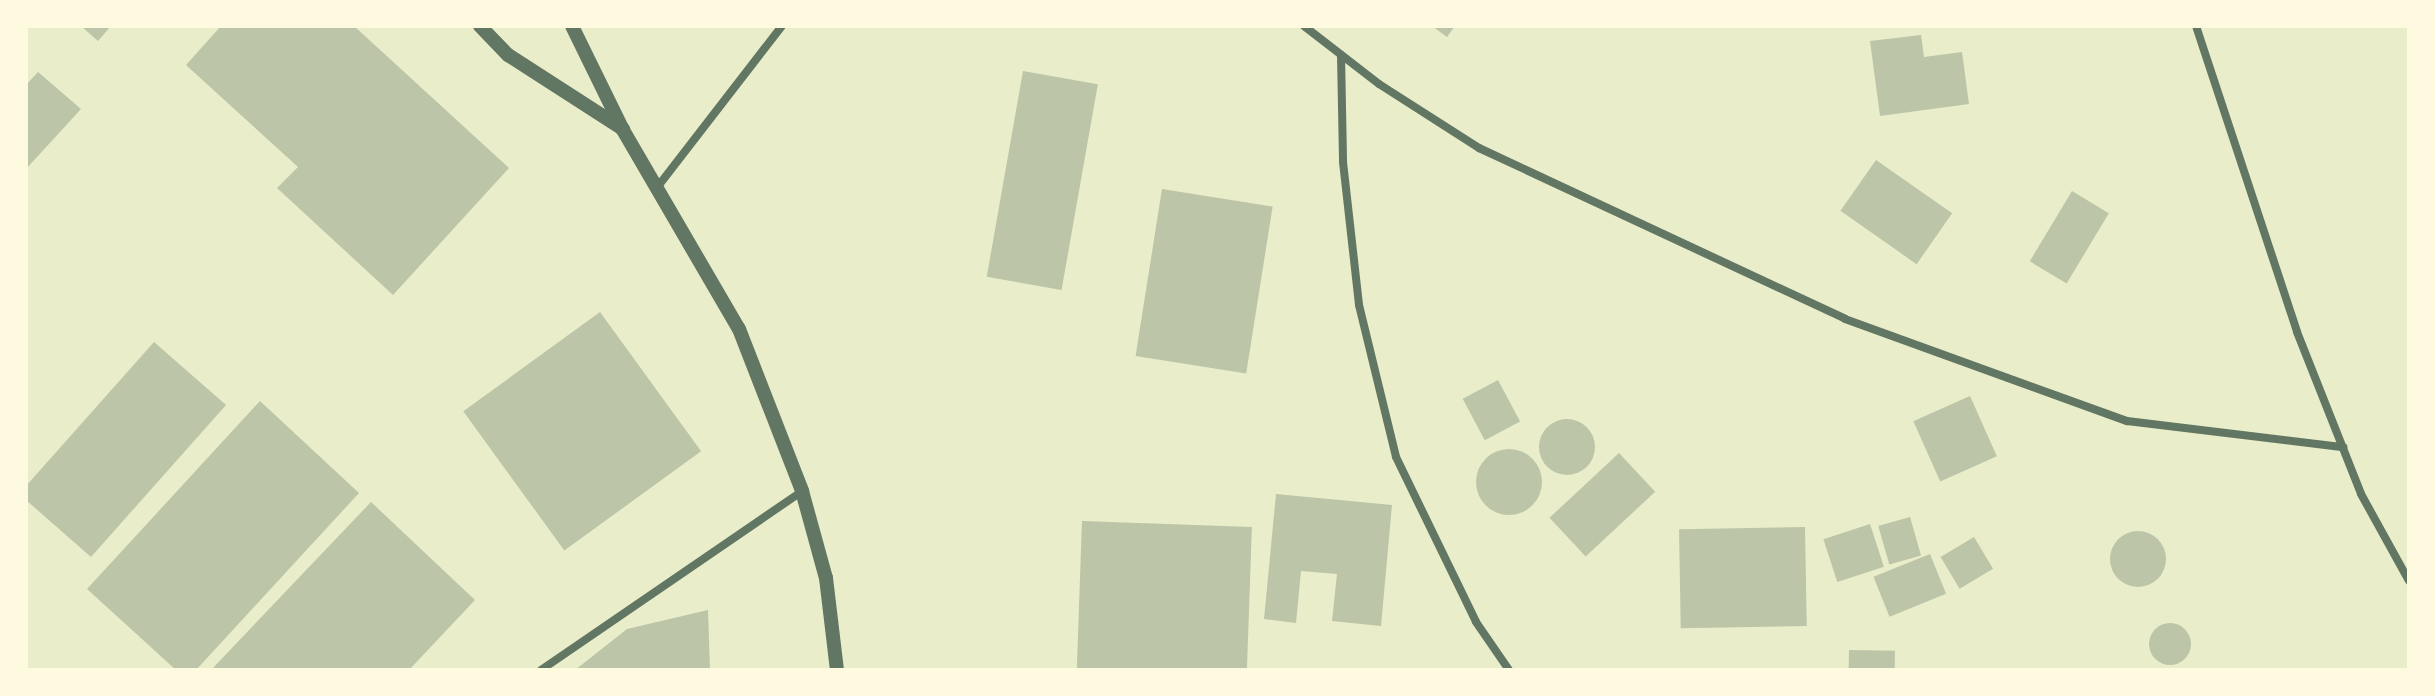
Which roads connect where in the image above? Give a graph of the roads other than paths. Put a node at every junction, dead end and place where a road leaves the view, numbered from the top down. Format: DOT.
graph roads {
  1 [pos="480,26"];
  2 [pos="572,26"];
  3 [pos="782,26"];
  4 [pos="1304,26"];
  5 [pos="2196,26"];
  6 [pos="1341,55"];
  7 [pos="623,130"];
  8 [pos="659,185"];
  9 [pos="2343,447"];
  10 [pos="802,491"];
  11 [pos="2409,581"];
  12 [pos="541,670"];
  13 [pos="837,670"];
  14 [pos="1509,670"];
  1 -- 7 [label="street"];
  2 -- 7 [label="street"];
  3 -- 8 [label="street"];
  4 -- 6 [label="street"];
  5 -- 9 [label="street"];
  6 -- 9 [label="street"];
  6 -- 14 [label="street"];
  7 -- 8 [label="street"];
  8 -- 10 [label="street"];
  9 -- 11 [label="street"];
  10 -- 12 [label="street"];
  10 -- 13 [label="street"];
}
